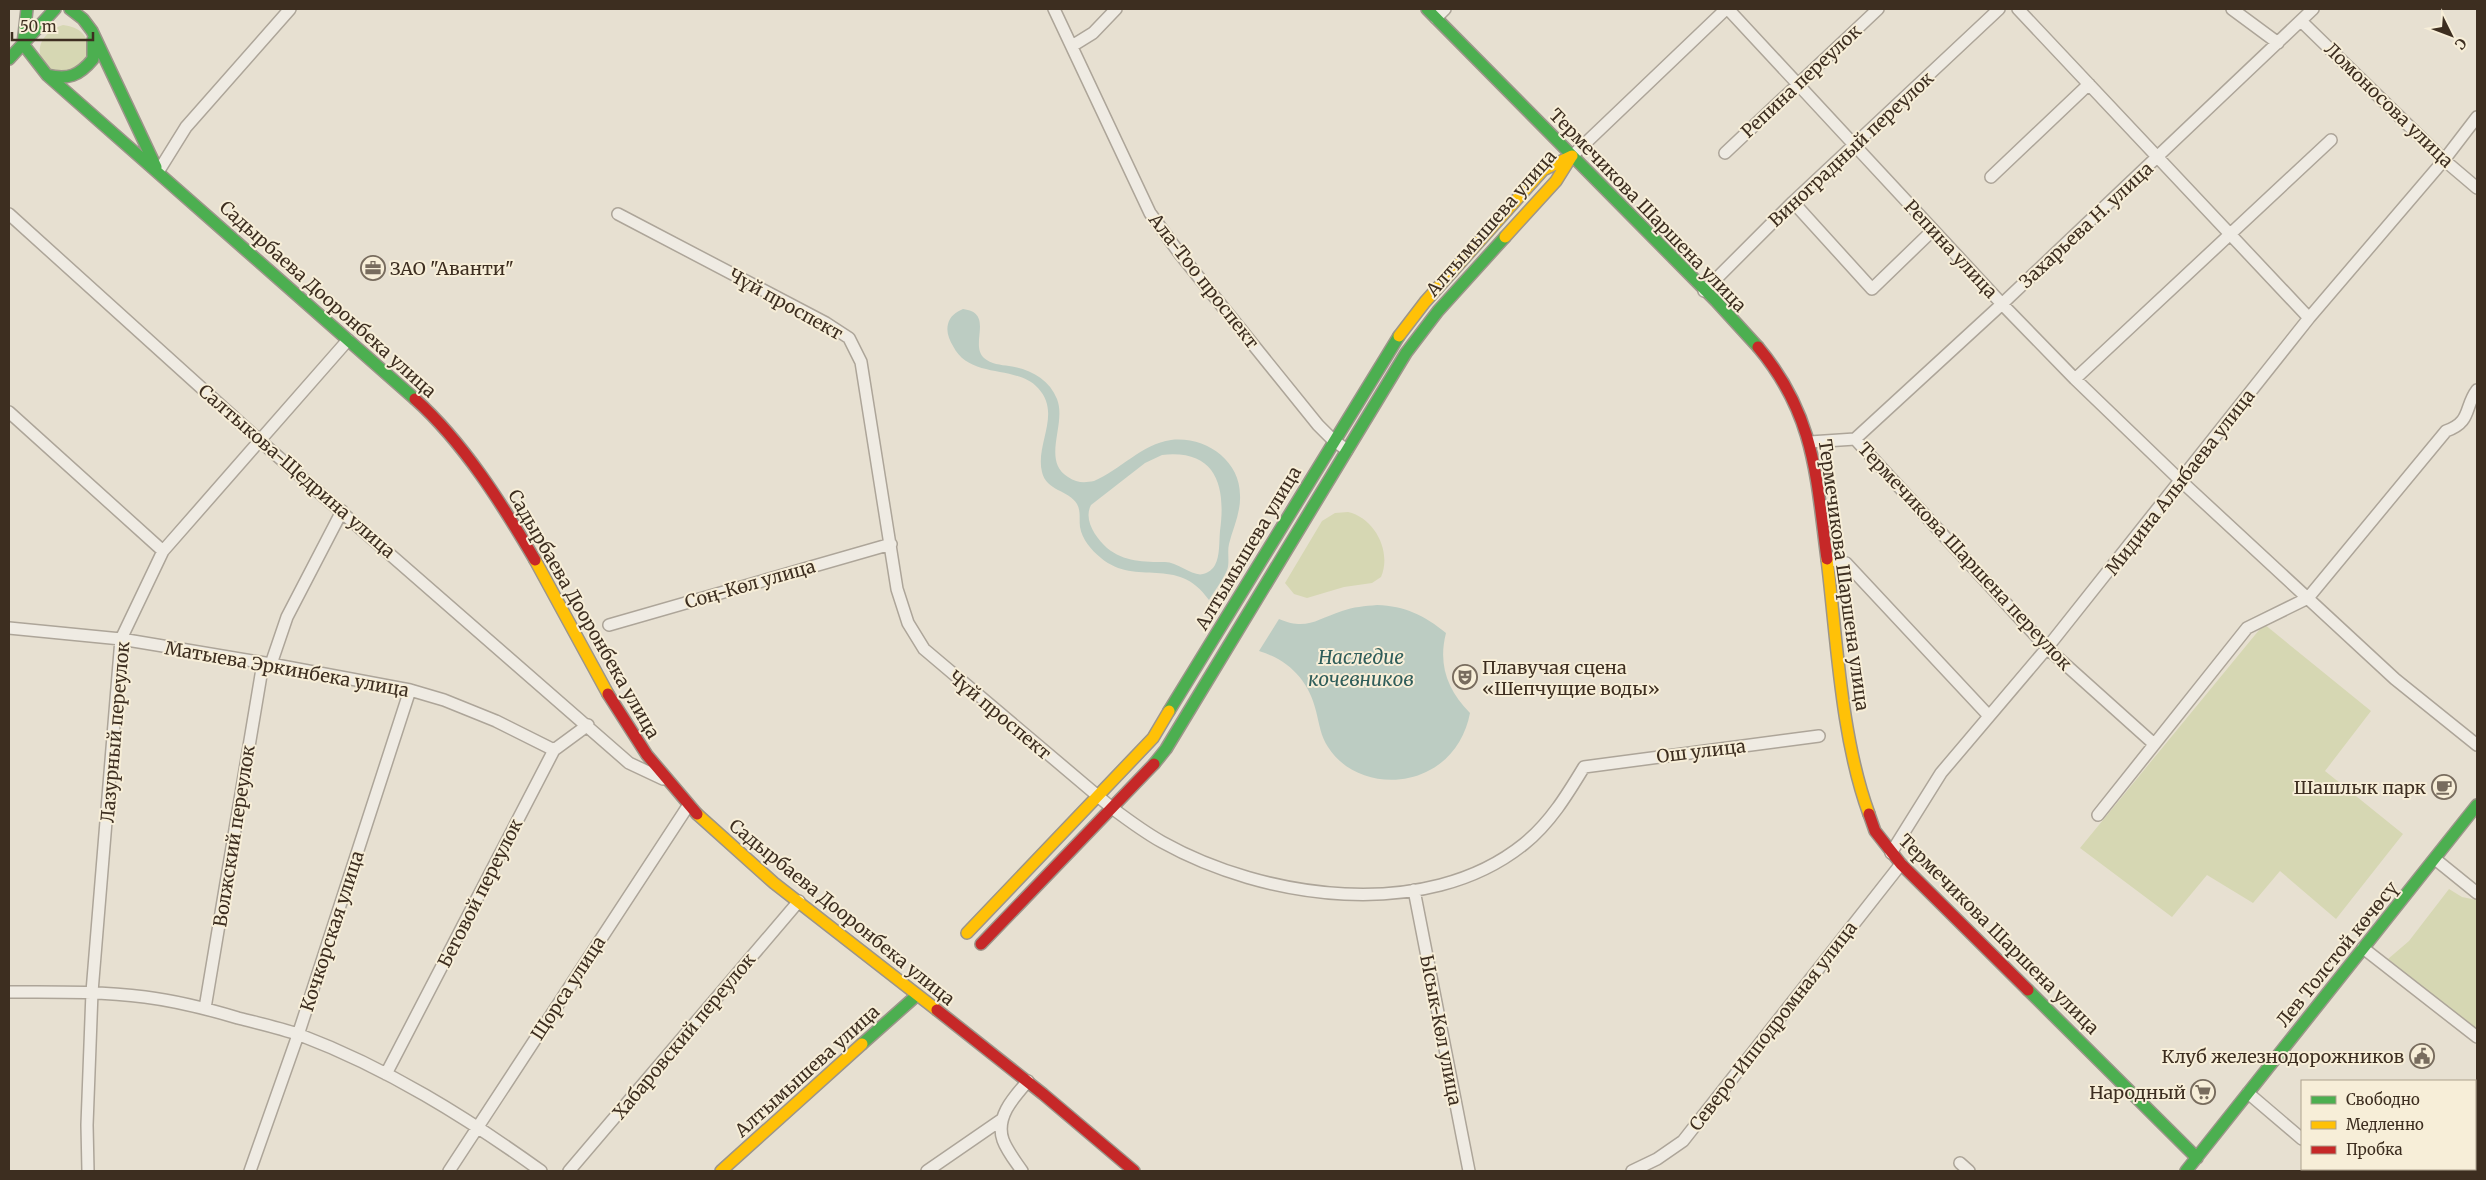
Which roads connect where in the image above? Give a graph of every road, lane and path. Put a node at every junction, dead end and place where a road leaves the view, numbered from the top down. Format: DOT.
graph roads {
  1 [pos="27,9"];
  2 [pos="55,9"];
  3 [pos="70,9"];
  4 [pos="290,9"];
  5 [pos="1054,9"];
  6 [pos="1116,9"];
  7 [pos="1426,9"];
  8 [pos="1446,9"];
  9 [pos="1727,9"];
  10 [pos="1878,9"];
  11 [pos="1999,9"];
  12 [pos="2018,9"];
  13 [pos="2232,9"];
  14 [pos="2313,9"];
  15 [pos="1436,18"];
  16 [pos="2301,21"];
  17 [pos="92,31"];
  18 [pos="23,44"];
  19 [pos="2278,44"];
  20 [pos="1072,46"];
  21 [pos="9,60"];
  22 [pos="47,76"];
  23 [pos="1798,84"];
  24 [pos="2089,84"];
  25 [pos="2477,117"];
  26 [pos="2332,140"];
  27 [pos="1854,145"];
  28 [pos="1725,153"];
  29 [pos="1572,156"];
  30 [pos="2158,157"];
  31 [pos="2444,160"];
  32 [pos="158,172"];
  33 [pos="1991,177"];
  34 [pos="2477,188"];
  35 [pos="1793,202"];
  36 [pos="9,214"];
  37 [pos="618,214"];
  38 [pos="1933,230"];
  39 [pos="2231,233"];
  40 [pos="1704,291"];
  41 [pos="2002,304"];
  42 [pos="2309,318"];
  43 [pos="348,340"];
  44 [pos="2075,379"];
  45 [pos="2477,390"];
  46 [pos="9,412"];
  47 [pos="1855,439"];
  48 [pos="259,440"];
  49 [pos="1333,440"];
  50 [pos="1810,442"];
  51 [pos="1347,450"];
  52 [pos="2181,481"];
  53 [pos="342,511"];
  54 [pos="891,544"];
  55 [pos="164,551"];
  56 [pos="1827,559"];
  57 [pos="2308,598"];
  58 [pos="609,625"];
  59 [pos="9,628"];
  60 [pos="121,639"];
  61 [pos="2047,648"];
  62 [pos="267,663"];
  63 [pos="410,690"];
  64 [pos="1989,716"];
  65 [pos="588,725"];
  66 [pos="1818,736"];
  67 [pos="2154,744"];
  68 [pos="2477,745"];
  69 [pos="554,750"];
  70 [pos="1584,767"];
  71 [pos="666,780"];
  72 [pos="1099,797"];
  73 [pos="2477,805"];
  74 [pos="688,806"];
  75 [pos="1112,808"];
  76 [pos="2098,815"];
  77 [pos="1892,853"];
  78 [pos="2435,859"];
  79 [pos="1901,864"];
  80 [pos="1414,890"];
  81 [pos="2477,893"];
  82 [pos="799,901"];
  83 [pos="967,933"];
  84 [pos="981,944"];
  85 [pos="2364,948"];
  86 [pos="9,992"];
  87 [pos="92,992"];
  88 [pos="916,996"];
  89 [pos="205,1008"];
  90 [pos="298,1035"];
  91 [pos="2477,1037"];
  92 [pos="386,1074"];
  93 [pos="1028,1081"];
  94 [pos="2248,1093"];
  95 [pos="1001,1120"];
  96 [pos="477,1125"];
  97 [pos="2301,1138"];
  98 [pos="2197,1158"];
  99 [pos="1960,1163"];
  100 [pos="88,1171"];
  101 [pos="250,1171"];
  102 [pos="449,1171"];
  103 [pos="541,1171"];
  104 [pos="569,1171"];
  105 [pos="721,1171"];
  106 [pos="927,1171"];
  107 [pos="1022,1171"];
  108 [pos="1134,1171"];
  109 [pos="1469,1171"];
  110 [pos="1632,1171"];
  111 [pos="1968,1171"];
  112 [pos="2186,1171"];
  1 -- 18 [label="street"];
  2 -- 18 [label="street"];
  3 -- 17 [label="street, Садырбаева Дооронбека улица"];
  4 -- 32 [label="street"];
  5 -- 20 [label="street, Ала-Тоо проспект"];
  6 -- 20 [label="street"];
  7 -- 15 [label="street, Термечикова Шаршена улица"];
  8 -- 15 [label="street"];
  9 -- 23 [label="street, Репина улица"];
  9 -- 29 [label="street"];
  10 -- 23 [label="street, Репина переулок"];
  11 -- 27 [label="street, Виноградный переулок"];
  12 -- 24 [label="street"];
  13 -- 19 [label="street"];
  14 -- 16 [label="street, Захарьева Н. улица"];
  15 -- 29 [label="street, Термечикова Шаршена улица"];
  16 -- 19 [label="street, Захарьева Н. улица"];
  16 -- 31 [label="street, Ломоносова улица"];
  17 -- 22 [label="street"];
  17 -- 32 [label="street, Садырбаева Дооронбека улица"];
  18 -- 21 [label="street"];
  18 -- 22 [label="street, Садырбаева Дооронбека улица"];
  19 -- 30 [label="street, Захарьева Н. улица"];
  20 -- 49 [label="street, Ала-Тоо проспект"];
  22 -- 32 [label="street, Садырбаева Дооронбека улица"];
  23 -- 27 [label="street, Репина улица"];
  23 -- 28 [label="street, Репина переулок"];
  24 -- 30 [label="street"];
  24 -- 33 [label="street"];
  25 -- 31 [label="street, Мидина Алыбаева улица"];
  26 -- 39 [label="street"];
  27 -- 35 [label="street, Виноградный переулок"];
  27 -- 38 [label="street, Репина улица"];
  29 -- 40 [label="street, Термечикова Шаршена улица"];
  29 -- 49 [label="street, Алтымышева улица"];
  29 -- 51 [label="street, Алтымышева улица"];
  30 -- 39 [label="street"];
  30 -- 41 [label="street, Захарьева Н. улица"];
  31 -- 34 [label="street, Ломоносова улица"];
  31 -- 42 [label="street, Мидина Алыбаева улица"];
  32 -- 43 [label="street, Садырбаева Дооронбека улица"];
  35 -- 38 [label="street"];
  35 -- 40 [label="street, Виноградный переулок"];
  36 -- 48 [label="street, Салтыкова-Щедрина улица"];
  37 -- 54 [label="street, Чүй проспект"];
  38 -- 41 [label="street, Репина улица"];
  39 -- 42 [label="street"];
  39 -- 44 [label="street"];
  40 -- 50 [label="street, Термечикова Шаршена улица"];
  41 -- 44 [label="street, Репина улица"];
  41 -- 47 [label="street, Захарьева Н. улица"];
  42 -- 52 [label="street, Мидина Алыбаева улица"];
  43 -- 48 [label="street, Лазурный переулок"];
  43 -- 71 [label="street, Садырбаева Дооронбека улица"];
  44 -- 52 [label="street, Репина улица"];
  45 -- 57 [label="street"];
  46 -- 55 [label="street"];
  47 -- 50 [label="street, Термечикова Шаршена переулок"];
  47 -- 61 [label="street, Термечикова Шаршена переулок"];
  48 -- 53 [label="street, Салтыкова-Щедрина улица"];
  48 -- 55 [label="street, Лазурный переулок"];
  49 -- 51 [label="street, Ала-Тоо проспект"];
  49 -- 72 [label="street, Алтымышева улица"];
  50 -- 56 [label="street, Термечикова Шаршена улица"];
  51 -- 75 [label="street, Алтымышева улица"];
  52 -- 57 [label="street, Репина улица"];
  52 -- 61 [label="street, Мидина Алыбаева улица"];
  53 -- 62 [label="street, Волжский переулок"];
  53 -- 65 [label="street, Салтыкова-Щедрина улица"];
  54 -- 58 [label="street, Соң-Көл улица"];
  54 -- 72 [label="street, Чүй проспект"];
  55 -- 60 [label="street, Лазурный переулок"];
  56 -- 64 [label="street"];
  56 -- 77 [label="street, Термечикова Шаршена улица"];
  57 -- 67 [label="street"];
  57 -- 68 [label="street, Репина улица"];
  59 -- 60 [label="street, Матыева Эркинбека улица"];
  60 -- 62 [label="street, Матыева Эркинбека улица"];
  60 -- 87 [label="street, Лазурный переулок"];
  61 -- 64 [label="street, Мидина Алыбаева улица"];
  61 -- 67 [label="street, Термечикова Шаршена переулок"];
  62 -- 63 [label="street, Матыева Эркинбека улица"];
  62 -- 89 [label="street, Волжский переулок"];
  63 -- 69 [label="street, Матыева Эркинбека улица"];
  63 -- 90 [label="street, Кочкорская улица"];
  64 -- 77 [label="street, Мидина Алыбаева улица"];
  65 -- 69 [label="street, Беговой переулок"];
  65 -- 71 [label="street, Салтыкова-Щедрина улица"];
  66 -- 70 [label="street, Ош улица"];
  67 -- 76 [label="street"];
  69 -- 92 [label="street, Беговой переулок"];
  70 -- 80 [label="street, Чүй проспект"];
  71 -- 74 [label="street, Садырбаева Дооронбека улица"];
  72 -- 75 [label="street, Чүй проспект"];
  72 -- 83 [label="street, Алтымышева улица"];
  73 -- 78 [label="street, Лев Толстой көчөсү"];
  74 -- 82 [label="street, Садырбаева Дооронбека улица"];
  74 -- 96 [label="street, Щорса улица"];
  75 -- 80 [label="street, Чүй проспект"];
  75 -- 84 [label="street, Алтымышева улица"];
  77 -- 79 [label="street, Термечикова Шаршена улица"];
  78 -- 81 [label="street"];
  78 -- 85 [label="street, Лев Толстой көчөсү"];
  79 -- 98 [label="street, Термечикова Шаршена улица"];
  79 -- 110 [label="street, Северо-Ипподромная улица"];
  80 -- 109 [label="street, Ысык-Көл улица"];
  82 -- 88 [label="street, Садырбаева Дооронбека улица"];
  82 -- 104 [label="street, Хабаровский переулок"];
  85 -- 91 [label="street"];
  85 -- 94 [label="street, Лев Толстой көчөсү"];
  86 -- 87 [label="street"];
  87 -- 89 [label="street"];
  87 -- 100 [label="street, Лазурный переулок"];
  88 -- 93 [label="street, Садырбаева Дооронбека улица"];
  88 -- 105 [label="street, Алтымышева улица"];
  89 -- 90 [label="street"];
  90 -- 92 [label="street"];
  90 -- 101 [label="street, Кочкорская улица"];
  92 -- 96 [label="street"];
  93 -- 95 [label="street"];
  93 -- 108 [label="street, Садырбаева Дооронбека улица"];
  94 -- 97 [label="street"];
  94 -- 98 [label="street, Лев Толстой көчөсү"];
  95 -- 106 [label="street"];
  95 -- 107 [label="street"];
  96 -- 102 [label="street, Щорса улица"];
  96 -- 103 [label="street"];
  98 -- 112 [label="street, Лев Толстой көчөсү"];
  99 -- 111 [label="street"];
}
